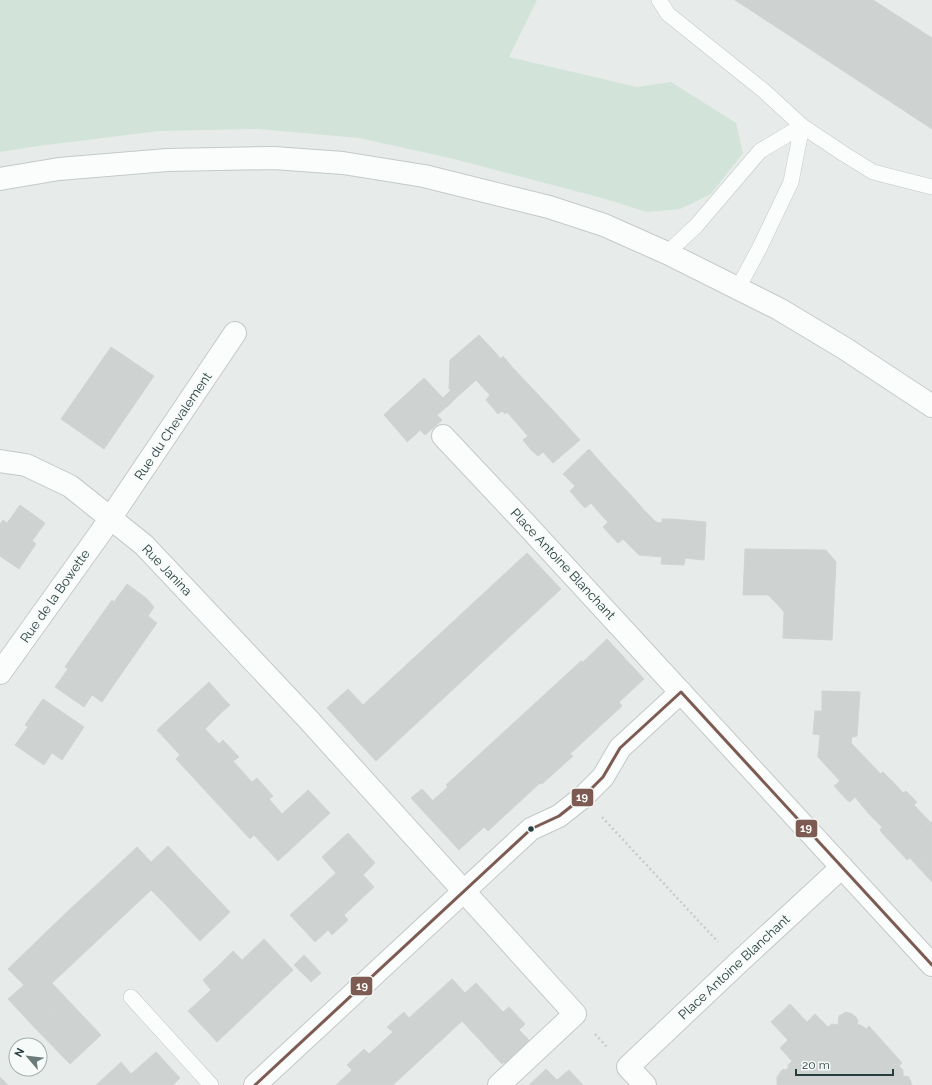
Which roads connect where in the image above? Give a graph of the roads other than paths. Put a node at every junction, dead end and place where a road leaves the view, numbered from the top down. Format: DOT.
graph roads {
  1 [pos="659,0"];
  2 [pos="802,126"];
  3 [pos="0,179"];
  4 [pos="932,187"];
  5 [pos="667,253"];
  6 [pos="738,288"];
  7 [pos="235,333"];
  8 [pos="932,406"];
  9 [pos="444,436"];
  10 [pos="0,461"];
  11 [pos="110,518"];
  12 [pos="0,673"];
  13 [pos="681,692"];
  14 [pos="842,868"];
  15 [pos="463,891"];
  16 [pos="932,965"];
  17 [pos="131,997"];
  18 [pos="211,1085"];
  19 [pos="254,1085"];
  20 [pos="499,1085"];
  21 [pos="645,1085"];
  1 -- 2 [label="lane"];
  2 -- 4 [label="lane"];
  2 -- 5 [label="lane"];
  2 -- 6 [label="lane"];
  3 -- 5 [label="street"];
  5 -- 6 [label="street"];
  6 -- 8 [label="street"];
  7 -- 11 [label="street, Rue du Chevalement"];
  9 -- 13 [label="street, Place Antoine Blanchant"];
  10 -- 11 [label="street, Rue Janina"];
  11 -- 12 [label="street, Rue de la Bowette"];
  11 -- 15 [label="street, Rue Janina"];
  13 -- 14 [label="street, Place Antoine Blanchant"];
  13 -- 15 [label="street"];
  14 -- 16 [label="street, Place Antoine Blanchant"];
  14 -- 21 [label="street, Place Antoine Blanchant"];
  15 -- 19 [label="street"];
  15 -- 20 [label="street"];
  17 -- 18 [label="lane"];
}
